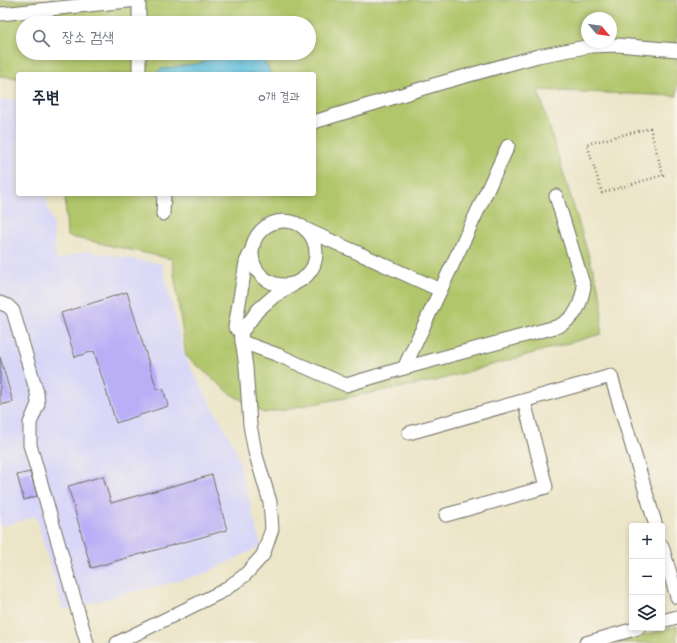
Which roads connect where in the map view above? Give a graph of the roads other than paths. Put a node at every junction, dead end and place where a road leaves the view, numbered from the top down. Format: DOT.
graph roads {
  1 [pos="138,0"];
  2 [pos="0,14"];
  3 [pos="139,16"];
  4 [pos="677,50"];
  5 [pos="139,60"];
  6 [pos="139,72"];
  7 [pos="316,121"];
  8 [pos="508,146"];
  9 [pos="164,196"];
  10 [pos="556,196"];
  11 [pos="163,214"];
  12 [pos="303,228"];
  13 [pos="253,247"];
  14 [pos="299,281"];
  15 [pos="440,290"];
  16 [pos="0,303"];
  17 [pos="241,338"];
  18 [pos="404,368"];
  19 [pos="524,401"];
  20 [pos="409,433"];
  21 [pos="446,515"];
  22 [pos="655,523"];
  23 [pos="665,556"];
  24 [pos="677,597"];
  25 [pos="677,617"];
  26 [pos="665,620"];
  27 [pos="629,631"];
  28 [pos="87,643"];
  29 [pos="117,643"];
  30 [pos="586,643"];
  1 -- 2 [label="lane"];
  1 -- 3 [label="lane"];
  4 -- 7 [label="lane"];
  5 -- 6 [label="lane"];
  8 -- 15 [label="lane"];
  9 -- 11 [label="lane"];
  10 -- 18 [label="lane"];
  12 -- 13 [label="lane"];
  12 -- 14 [label="lane"];
  12 -- 15 [label="lane"];
  13 -- 14 [label="lane"];
  13 -- 17 [label="lane"];
  14 -- 17 [label="lane"];
  15 -- 18 [label="lane"];
  16 -- 28 [label="lane"];
  17 -- 18 [label="lane"];
  17 -- 29 [label="lane"];
  19 -- 20 [label="lane"];
  19 -- 21 [label="lane"];
  19 -- 22 [label="lane"];
  23 -- 24 [label="lane"];
  25 -- 26 [label="lane"];
  27 -- 30 [label="lane"];
}
